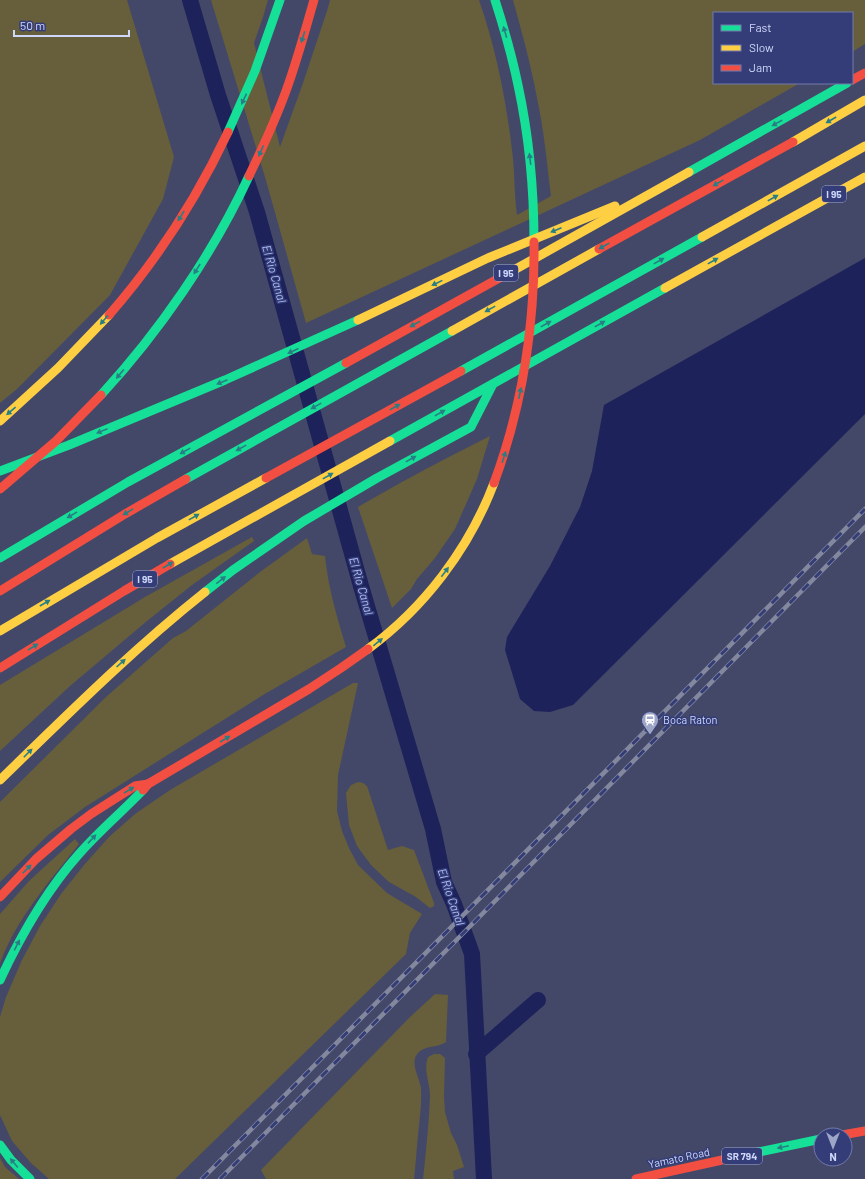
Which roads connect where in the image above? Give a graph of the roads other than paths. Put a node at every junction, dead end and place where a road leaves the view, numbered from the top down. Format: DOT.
graph roads {
  1 [pos="280,0"];
  2 [pos="314,0"];
  3 [pos="495,0"];
  4 [pos="865,72"];
  5 [pos="853,79"];
  6 [pos="845,84"];
  7 [pos="865,100"];
  8 [pos="865,146"];
  9 [pos="865,177"];
  10 [pos="669,183"];
  11 [pos="493,384"];
  12 [pos="0,421"];
  13 [pos="0,471"];
  14 [pos="0,489"];
  15 [pos="0,558"];
  16 [pos="0,591"];
  17 [pos="0,631"];
  18 [pos="0,668"];
  19 [pos="0,780"];
  20 [pos="148,784"];
  21 [pos="0,897"];
  22 [pos="0,980"];
  23 [pos="865,1131"];
  24 [pos="853,1133"];
  25 [pos="813,1141"];
  26 [pos="0,1145"];
  27 [pos="30,1179"];
  28 [pos="636,1179"];
  1 -- 12 [label="main road, one-way"];
  2 -- 14 [label="main road, one-way"];
  20 -- 3 [label="main road, one-way"];
  4 -- 5 [label="main road"];
  6 -- 10 [label="main road, I 95, one-way"];
  7 -- 16 [label="main road, one-way"];
  17 -- 8 [label="main road, one-way"];
  11 -- 9 [label="main road, I 95, one-way"];
  10 -- 13 [label="main road, one-way"];
  10 -- 15 [label="main road, I 95, one-way"];
  18 -- 11 [label="main road, I 95, one-way"];
  19 -- 11 [label="main road, one-way"];
  21 -- 20 [label="main road, one-way"];
  22 -- 20 [label="main road, one-way"];
  23 -- 24 [label="main road"];
  25 -- 28 [label="main road, Yamato Road / SR 794, one-way"];
  27 -- 26 [label="main road, one-way"];
}
